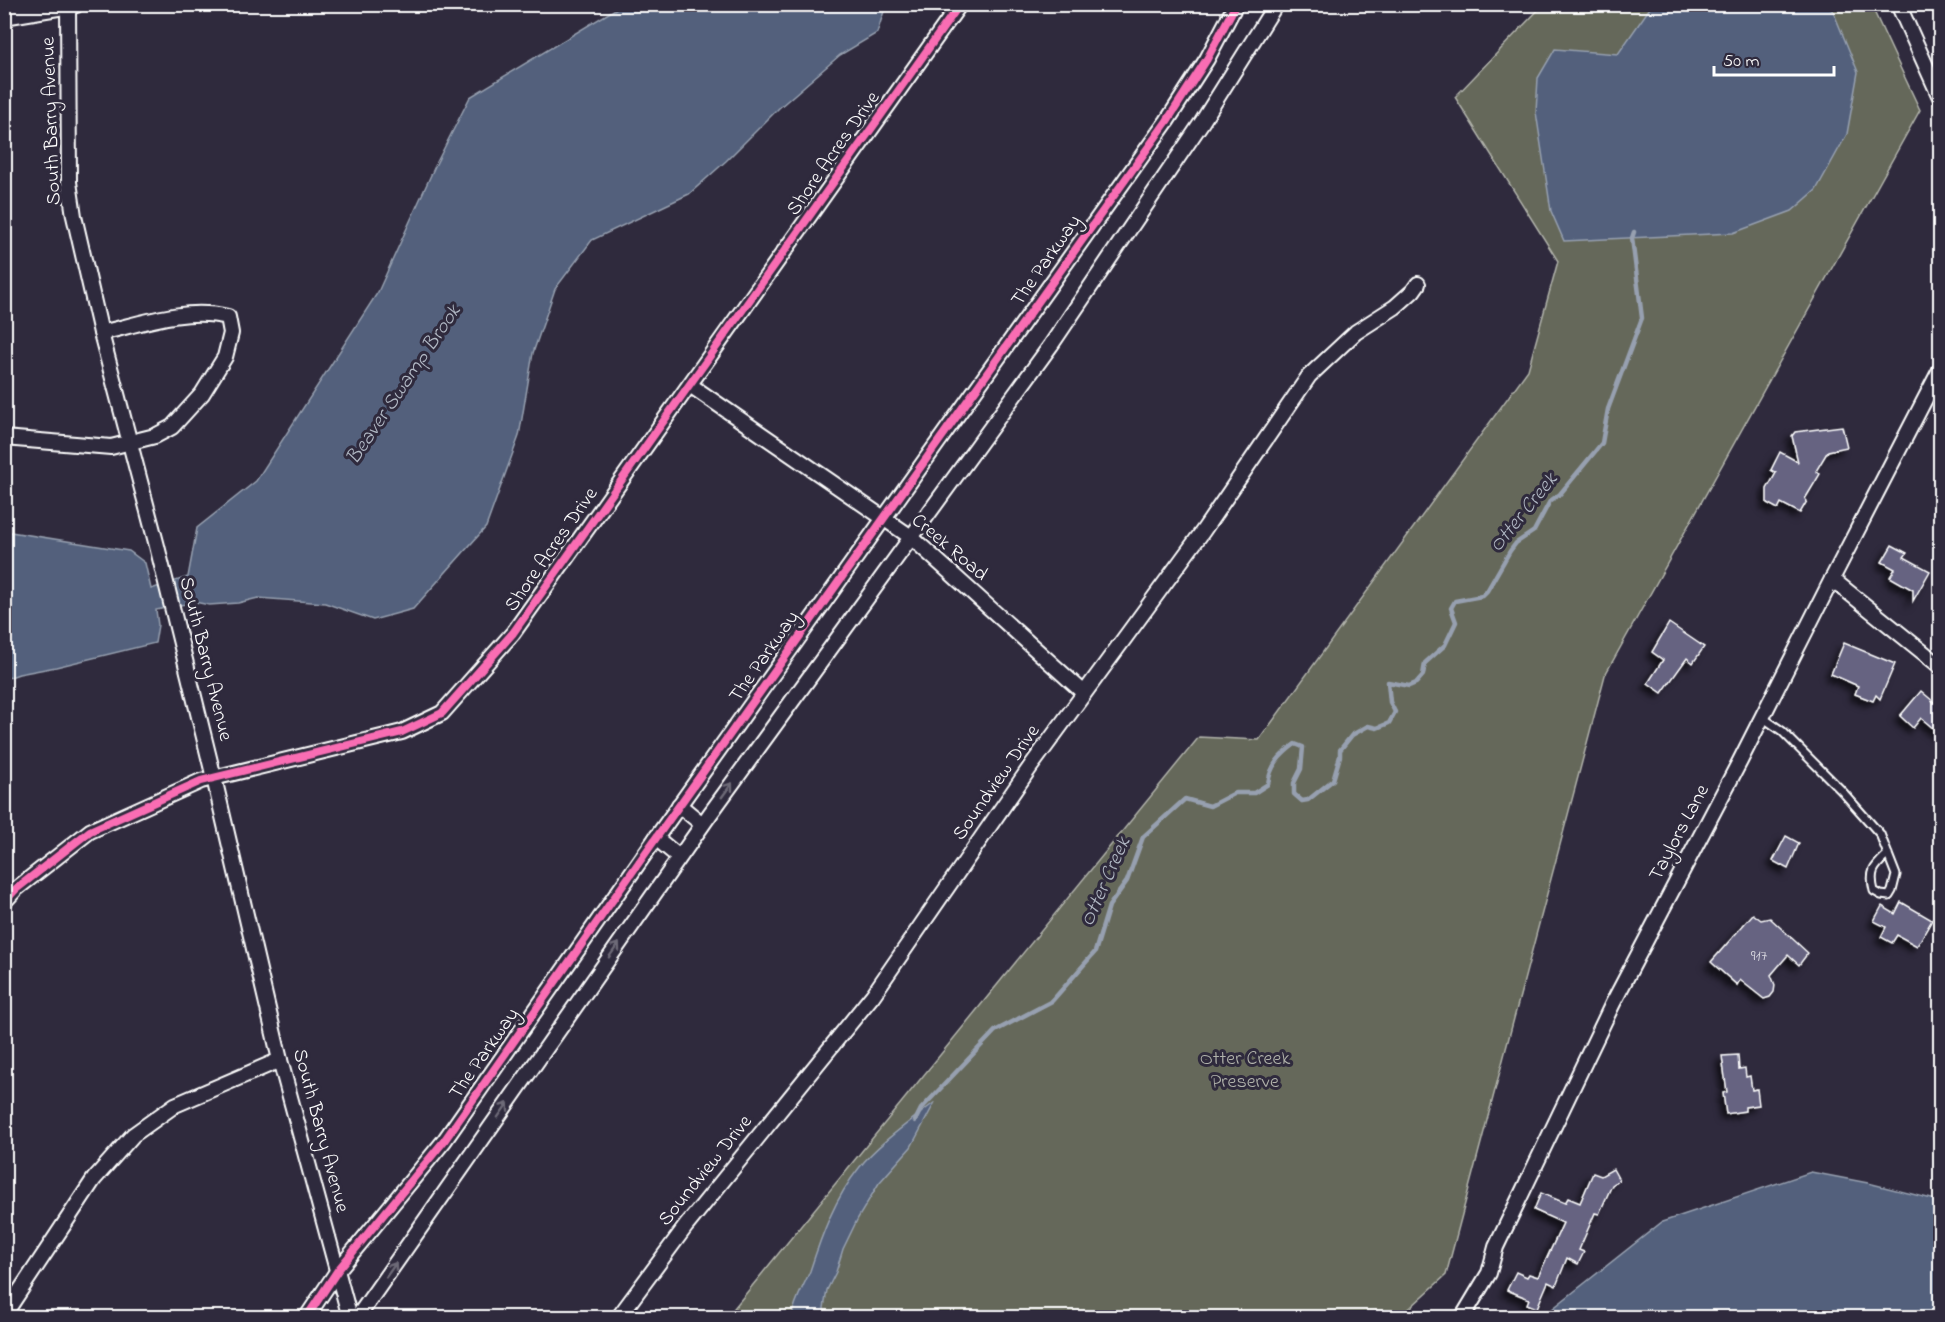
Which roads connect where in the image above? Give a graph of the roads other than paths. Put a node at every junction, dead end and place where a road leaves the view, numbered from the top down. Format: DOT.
graph roads {
  1 [pos="960,4"];
  2 [pos="1236,4"];
  3 [pos="1276,4"];
  4 [pos="1898,4"];
  5 [pos="71,6"];
  6 [pos="4,17"];
  7 [pos="1941,97"];
  8 [pos="1418,284"];
  9 [pos="101,333"];
  10 [pos="1941,370"];
  11 [pos="690,385"];
  12 [pos="4,438"];
  13 [pos="129,442"];
  14 [pos="883,519"];
  15 [pos="911,537"];
  16 [pos="1832,579"];
  17 [pos="1941,666"];
  18 [pos="1084,693"];
  19 [pos="1762,717"];
  20 [pos="214,778"];
  21 [pos="680,806"];
  22 [pos="702,824"];
  23 [pos="656,838"];
  24 [pos="1888,854"];
  25 [pos="680,857"];
  26 [pos="4,902"];
  27 [pos="280,1060"];
  28 [pos="338,1270"];
  29 [pos="1469,1314"];
  30 [pos="4,1315"];
  31 [pos="306,1317"];
  32 [pos="350,1317"];
  33 [pos="357,1317"];
  34 [pos="618,1317"];
  1 -- 11 [label="street, Shore Acres Drive"];
  2 -- 14 [label="street, The Parkway"];
  3 -- 15 [label="street"];
  4 -- 7 [label="street"];
  5 -- 6 [label="street"];
  5 -- 9 [label="street, South Barry Avenue"];
  8 -- 18 [label="street, Soundview Drive"];
  9 -- 13 [label="street, South Barry Avenue"];
  9 -- 13 [label="street"];
  10 -- 16 [label="street, Taylors Lane"];
  11 -- 14 [label="street, Creek Road"];
  11 -- 20 [label="street, Shore Acres Drive"];
  12 -- 13 [label="street"];
  13 -- 20 [label="street, South Barry Avenue"];
  14 -- 15 [label="street, Creek Road"];
  14 -- 21 [label="street, The Parkway"];
  15 -- 18 [label="street, Creek Road"];
  22 -- 15 [label="street, one-way"];
  16 -- 17 [label="street"];
  16 -- 19 [label="street, Taylors Lane"];
  18 -- 34 [label="street, Soundview Drive"];
  19 -- 24 [label="lane"];
  19 -- 29 [label="street, Taylors Lane"];
  20 -- 26 [label="street, Shore Acres Drive"];
  20 -- 27 [label="street, South Barry Avenue"];
  21 -- 22 [label="street"];
  21 -- 23 [label="street, The Parkway"];
  22 -- 25 [label="street"];
  23 -- 25 [label="street"];
  23 -- 28 [label="street, The Parkway"];
  24 -- 24 [label="lane"];
  33 -- 25 [label="street, one-way"];
  27 -- 28 [label="street, South Barry Avenue"];
  27 -- 30 [label="street"];
  28 -- 31 [label="street, The Parkway"];
  28 -- 32 [label="street, South Barry Avenue"];
}
